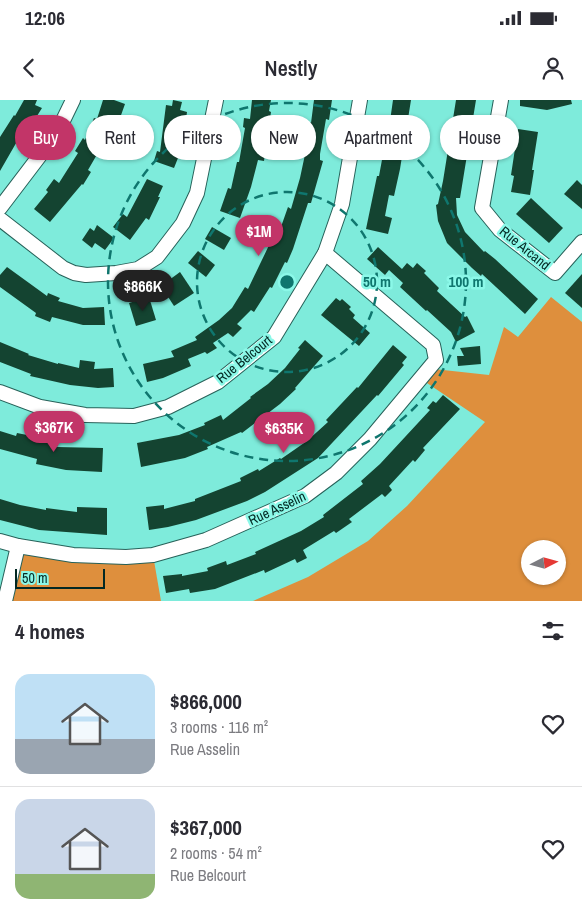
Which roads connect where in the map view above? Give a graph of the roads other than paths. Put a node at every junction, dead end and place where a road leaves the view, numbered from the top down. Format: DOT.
graph roads {
  1 [pos="74,100"];
  2 [pos="216,100"];
  3 [pos="360,100"];
  4 [pos="501,100"];
  5 [pos="0,208"];
  6 [pos="0,219"];
  7 [pos="582,242"];
  8 [pos="325,253"];
  9 [pos="0,392"];
  10 [pos="0,541"];
  11 [pos="18,546"];
  12 [pos="5,601"];
  1 -- 5 [label="street"];
  2 -- 6 [label="street"];
  3 -- 8 [label="street, Rue Belcourt"];
  4 -- 7 [label="street, Rue Arcand"];
  8 -- 9 [label="street, Rue Belcourt"];
  8 -- 11 [label="street, Rue Asselin"];
  10 -- 11 [label="street, Rue Asselin"];
  11 -- 12 [label="street"];
}
